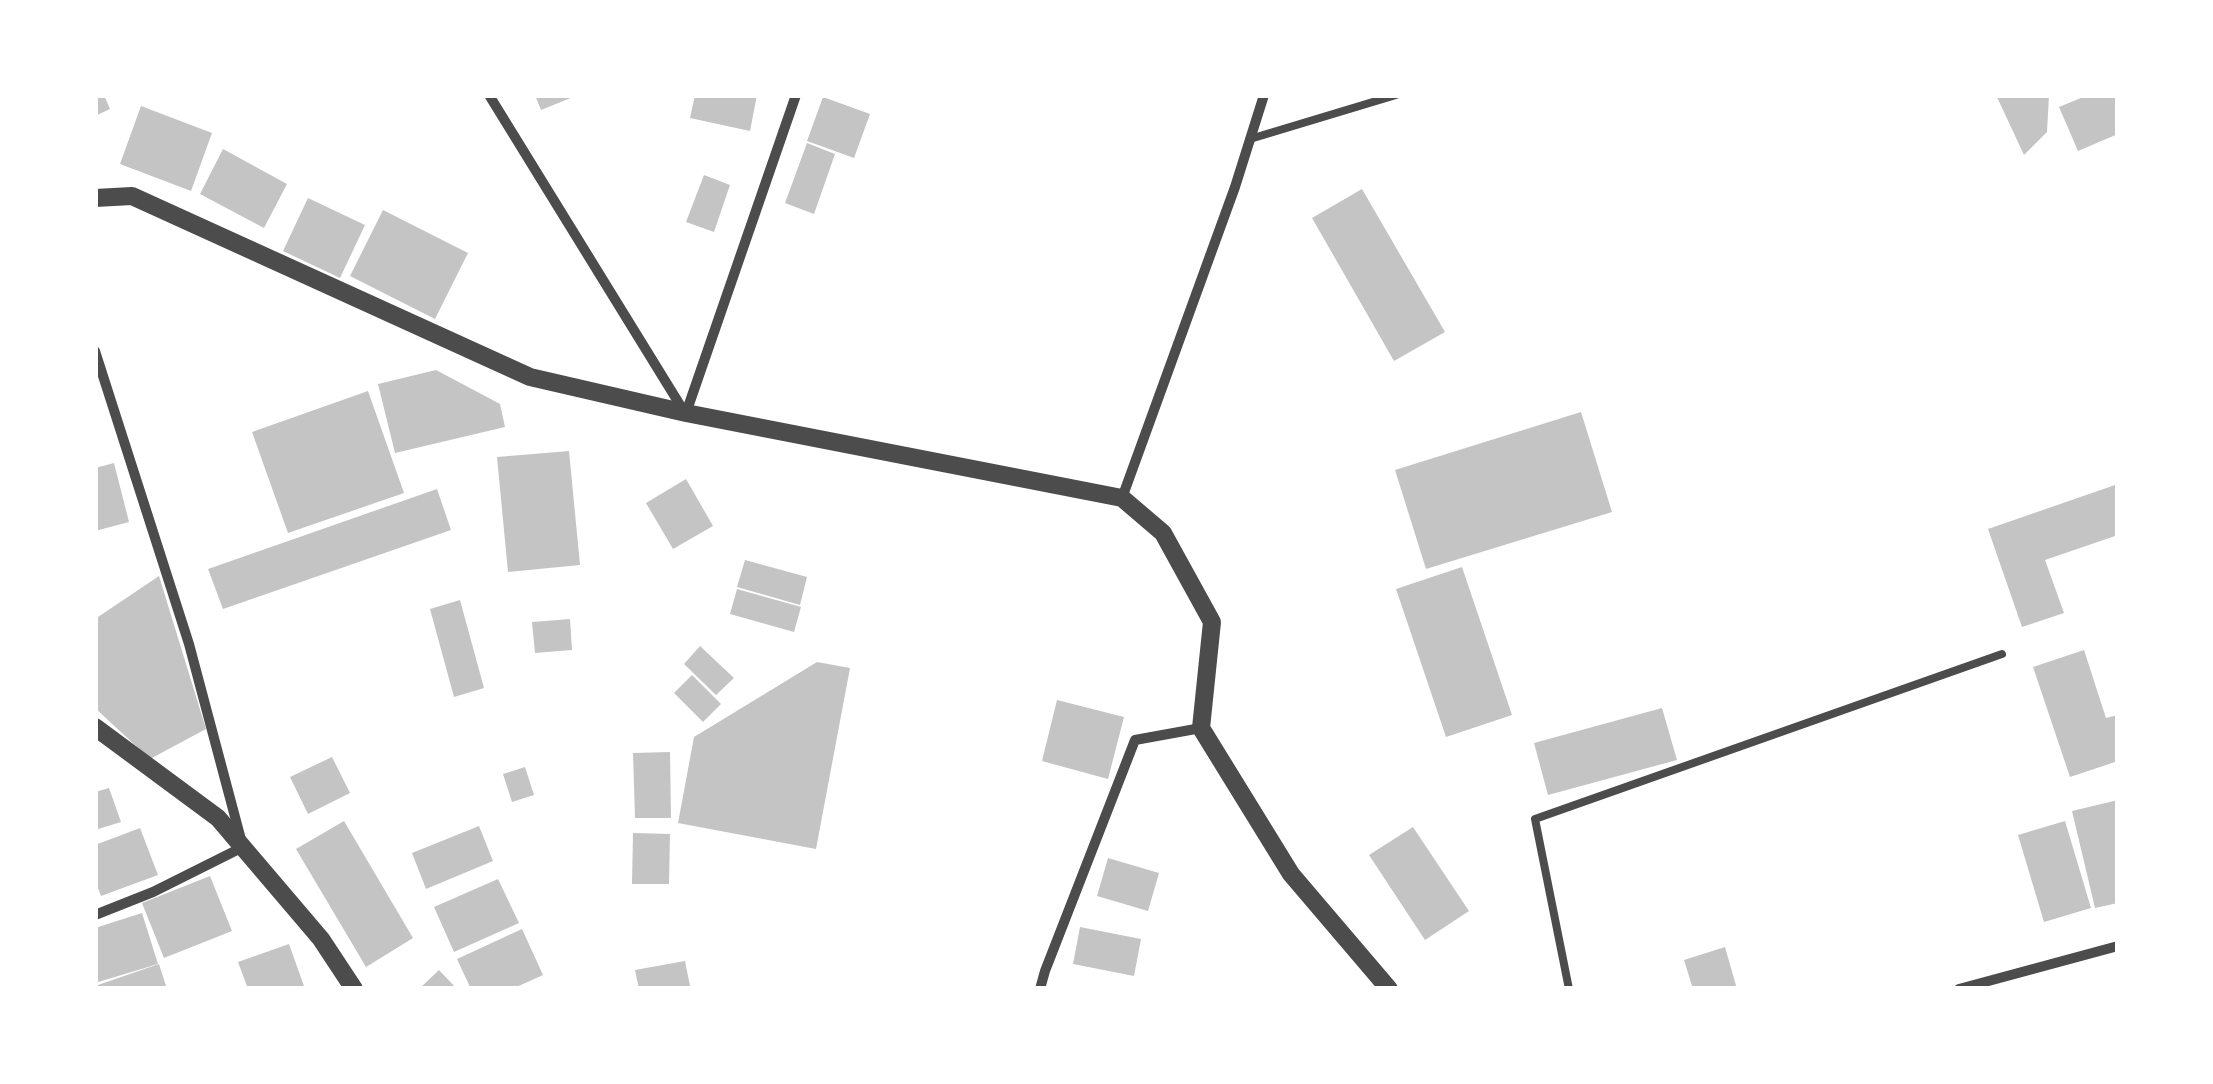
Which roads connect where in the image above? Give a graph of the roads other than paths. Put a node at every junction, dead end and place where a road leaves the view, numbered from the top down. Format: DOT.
graph roads {
  1 [pos="488,95"];
  2 [pos="796,95"];
  3 [pos="1264,95"];
  4 [pos="1396,95"];
  5 [pos="1250,139"];
  6 [pos="95,198"];
  7 [pos="95,351"];
  8 [pos="686,414"];
  9 [pos="1122,498"];
  10 [pos="2002,654"];
  11 [pos="95,727"];
  12 [pos="1201,728"];
  13 [pos="243,848"];
  14 [pos="95,915"];
  15 [pos="2118,946"];
  16 [pos="1384,987"];
  17 [pos="354,989"];
  18 [pos="1040,989"];
  19 [pos="1569,989"];
  20 [pos="1959,989"];
  1 -- 8 [label="street"];
  2 -- 8 [label="street"];
  3 -- 5 [label="street"];
  4 -- 5 [label="lane"];
  5 -- 9 [label="street"];
  6 -- 8 [label="street"];
  7 -- 13 [label="street"];
  8 -- 9 [label="street"];
  9 -- 12 [label="street"];
  10 -- 19 [label="lane"];
  11 -- 13 [label="street"];
  12 -- 16 [label="street"];
  12 -- 18 [label="street"];
  13 -- 14 [label="street"];
  13 -- 17 [label="street"];
  15 -- 20 [label="street"];
}
